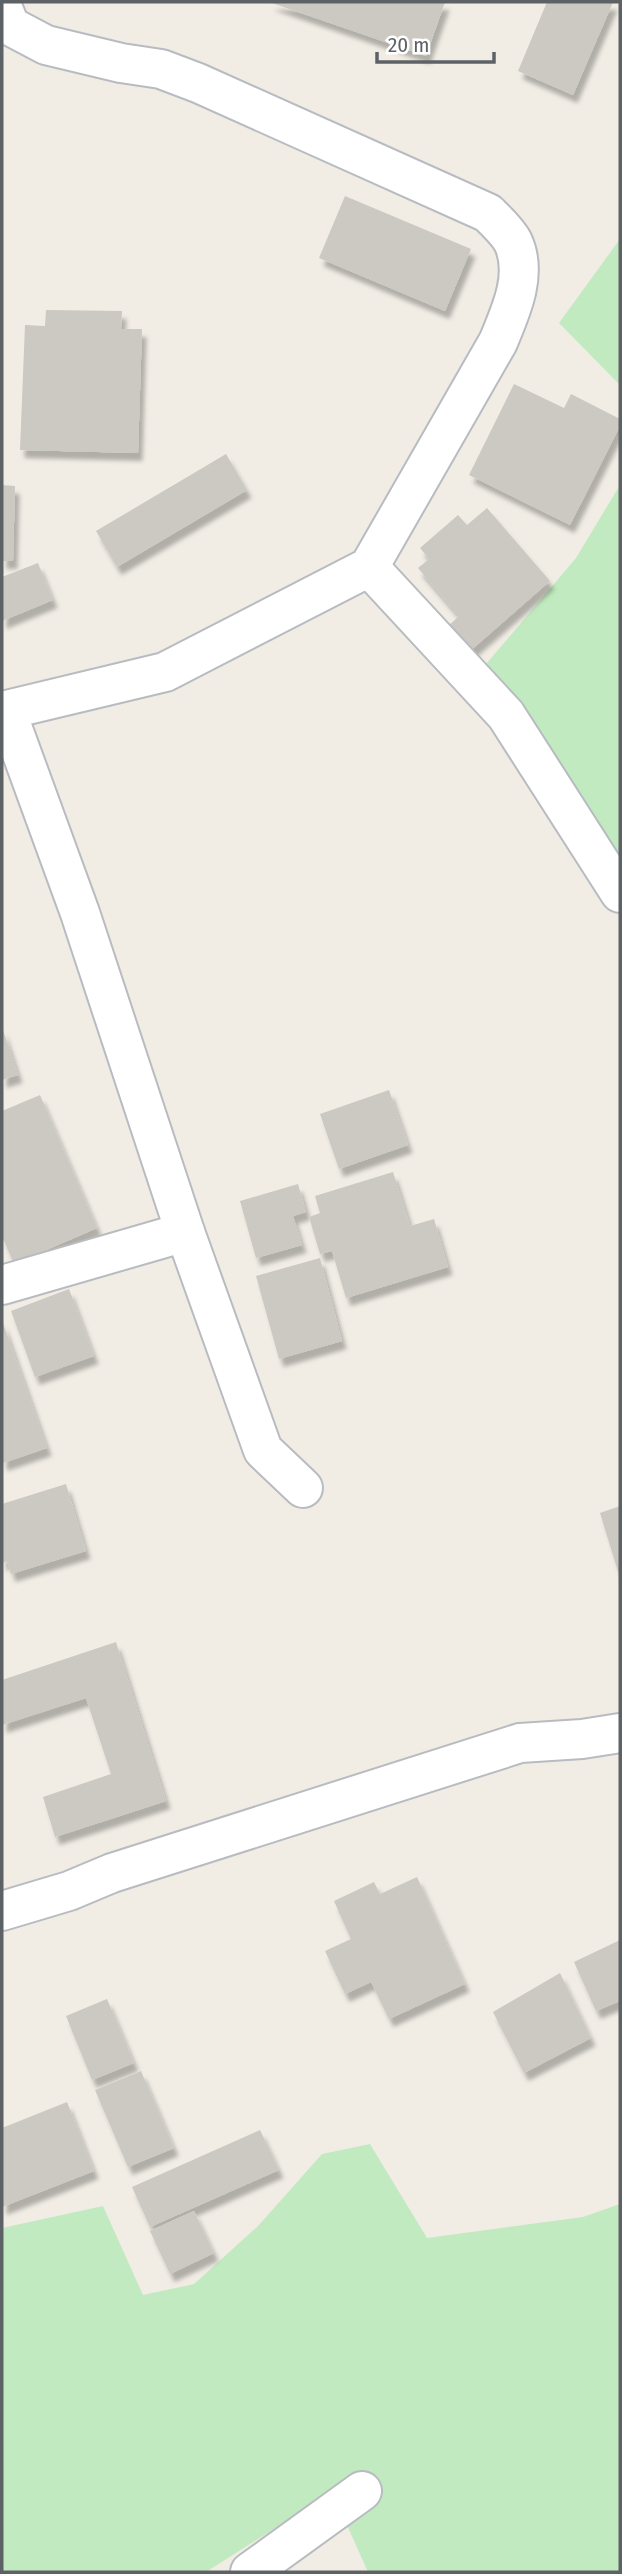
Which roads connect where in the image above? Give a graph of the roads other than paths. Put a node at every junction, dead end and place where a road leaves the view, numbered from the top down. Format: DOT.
graph roads {
  1 [pos="2,6"];
  2 [pos="369,567"];
  3 [pos="4,711"];
  4 [pos="620,892"];
  5 [pos="185,1232"];
  6 [pos="2,1285"];
  7 [pos="303,1488"];
  8 [pos="620,1733"];
  9 [pos="2,1911"];
  10 [pos="362,2491"];
  11 [pos="250,2572"];
  1 -- 2 [label="street"];
  2 -- 3 [label="street"];
  2 -- 4 [label="street"];
  3 -- 5 [label="street"];
  5 -- 6 [label="street"];
  5 -- 7 [label="street"];
  8 -- 9 [label="street"];
  10 -- 11 [label="street"];
}
